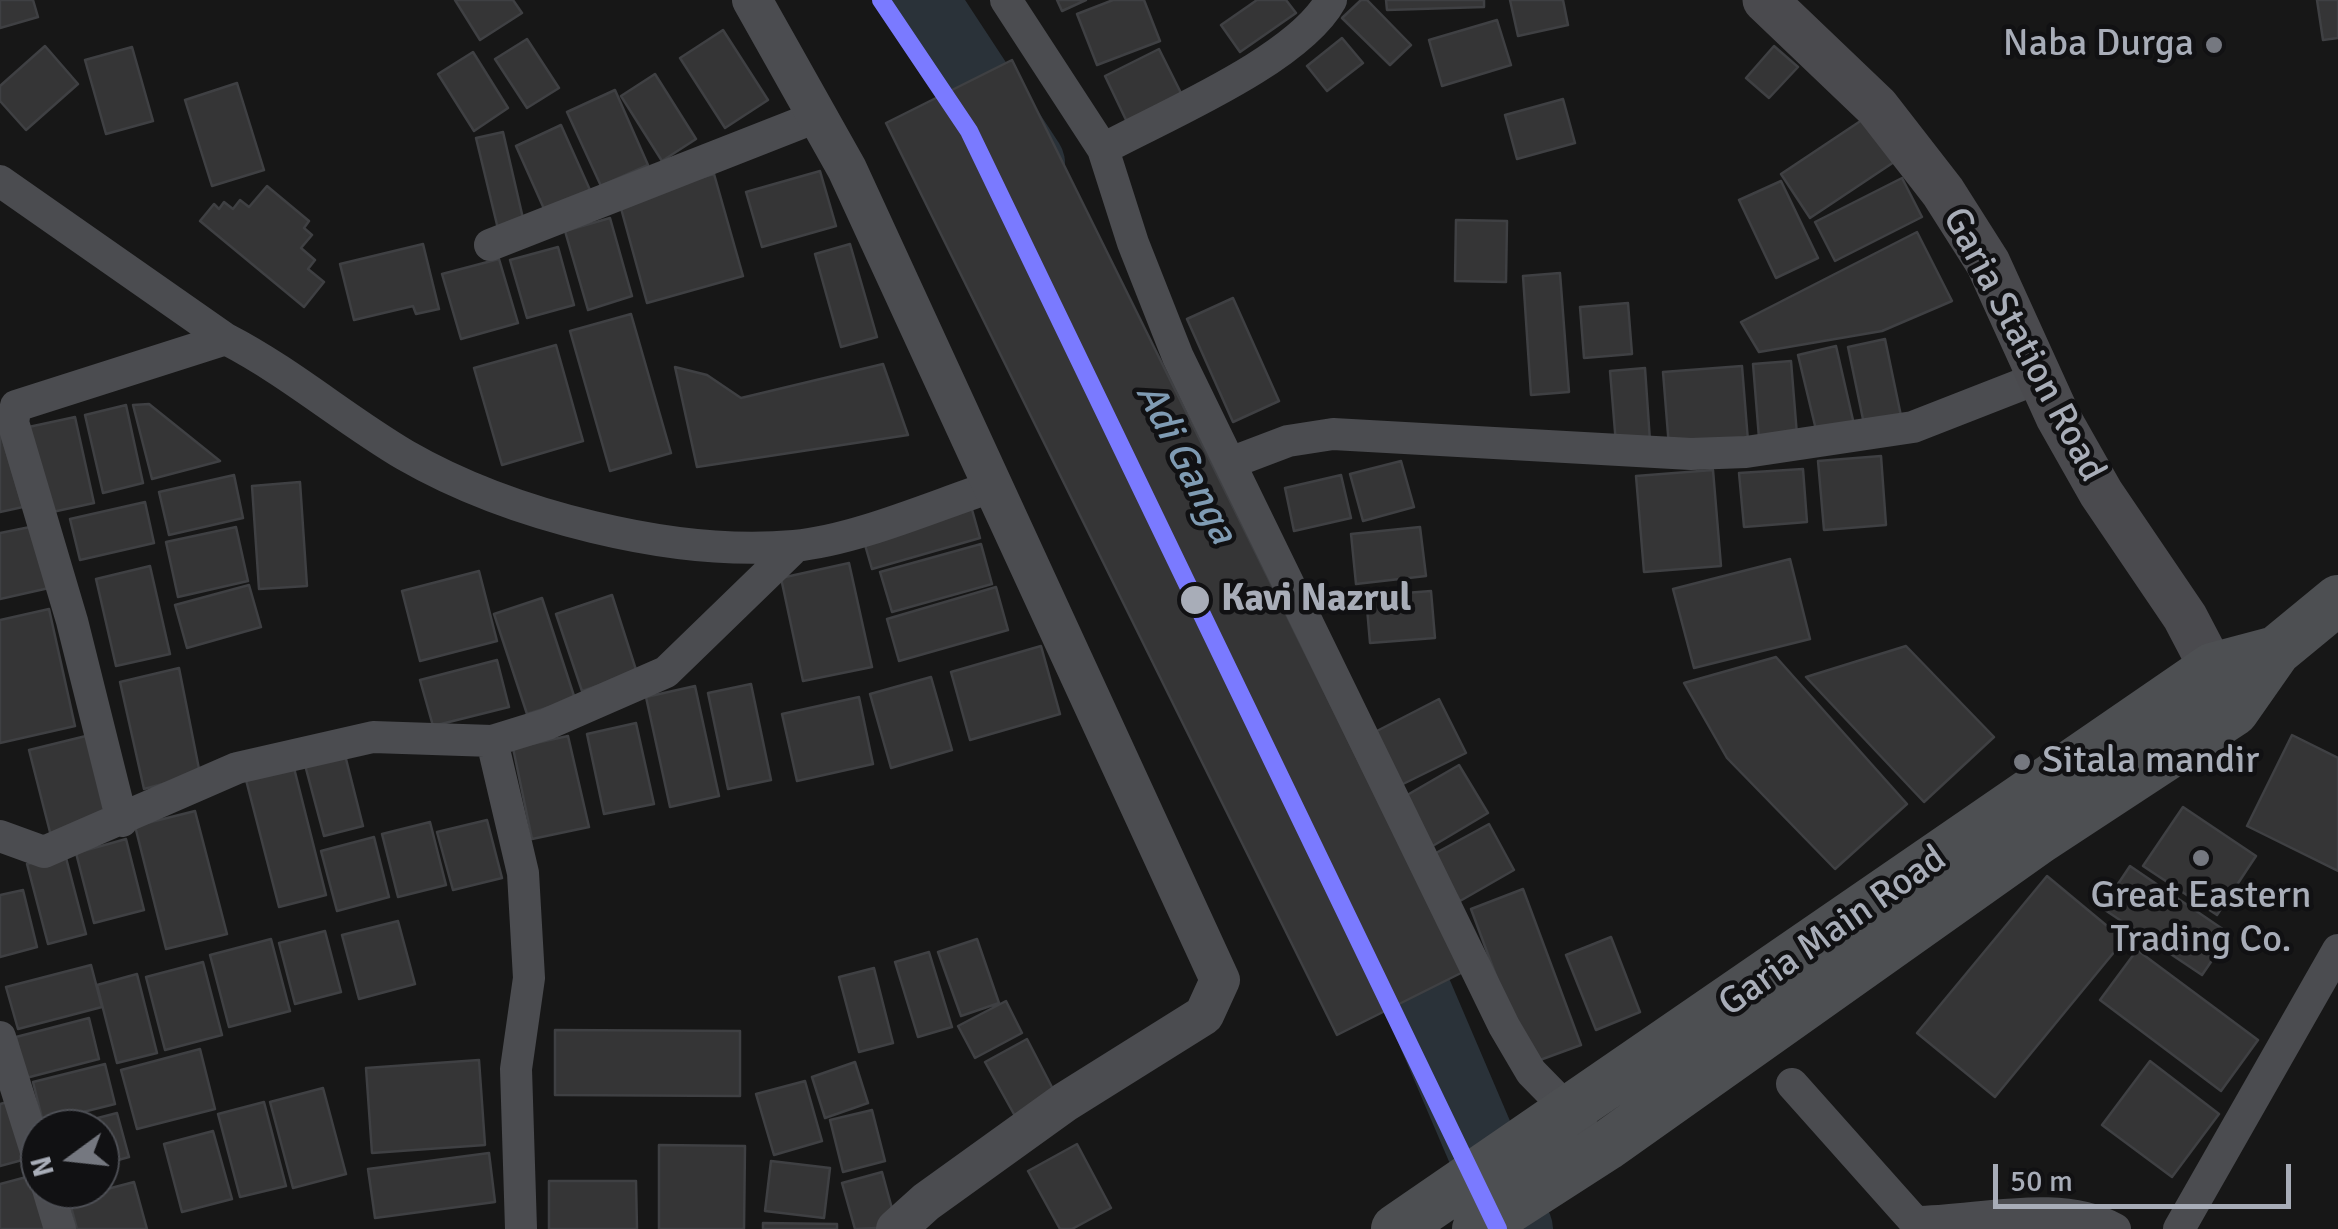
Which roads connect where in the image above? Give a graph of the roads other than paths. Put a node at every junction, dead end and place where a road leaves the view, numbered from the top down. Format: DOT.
graph roads {
  1 [pos="752,0"];
  2 [pos="1006,0"];
  3 [pos="1331,0"];
  4 [pos="1765,0"];
  5 [pos="816,117"];
  6 [pos="1103,148"];
  7 [pos="0,182"];
  8 [pos="490,245"];
  9 [pos="226,339"];
  10 [pos="2041,377"];
  11 [pos="1230,463"];
  12 [pos="990,487"];
  13 [pos="796,546"];
  14 [pos="2337,603"];
  15 [pos="2223,690"];
  16 [pos="492,741"];
  17 [pos="122,821"];
  18 [pos="3,844"];
  19 [pos="2338,950"];
  20 [pos="0,1037"];
  21 [pos="1792,1084"];
  22 [pos="23,1109"];
  23 [pos="1588,1130"];
  24 [pos="1916,1226"];
  25 [pos="521,1229"];
  26 [pos="896,1229"];
  27 [pos="1396,1229"];
  28 [pos="1477,1229"];
  29 [pos="2115,1229"];
  30 [pos="2178,1229"];
  1 -- 5 [label="street"];
  2 -- 6 [label="street"];
  3 -- 6 [label="street"];
  4 -- 10 [label="main road, Garia Station Road"];
  5 -- 8 [label="street"];
  5 -- 12 [label="street"];
  6 -- 11 [label="street"];
  7 -- 9 [label="street"];
  9 -- 13 [label="street"];
  9 -- 17 [label="street"];
  10 -- 11 [label="street"];
  10 -- 15 [label="main road, Garia Station Road"];
  11 -- 23 [label="street"];
  12 -- 13 [label="street"];
  12 -- 26 [label="street"];
  13 -- 16 [label="street"];
  14 -- 15 [label="main road, Garia Main Road"];
  15 -- 23 [label="main road, Garia Main Road"];
  16 -- 17 [label="street"];
  16 -- 25 [label="street"];
  17 -- 18 [label="street"];
  19 -- 30 [label="street"];
  20 -- 22 [label="street"];
  21 -- 24 [label="street"];
  23 -- 27 [label="main road, Garia Main Road"];
  23 -- 28 [label="main road, Garia Main Road"];
  24 -- 29 [label="street"];
}
